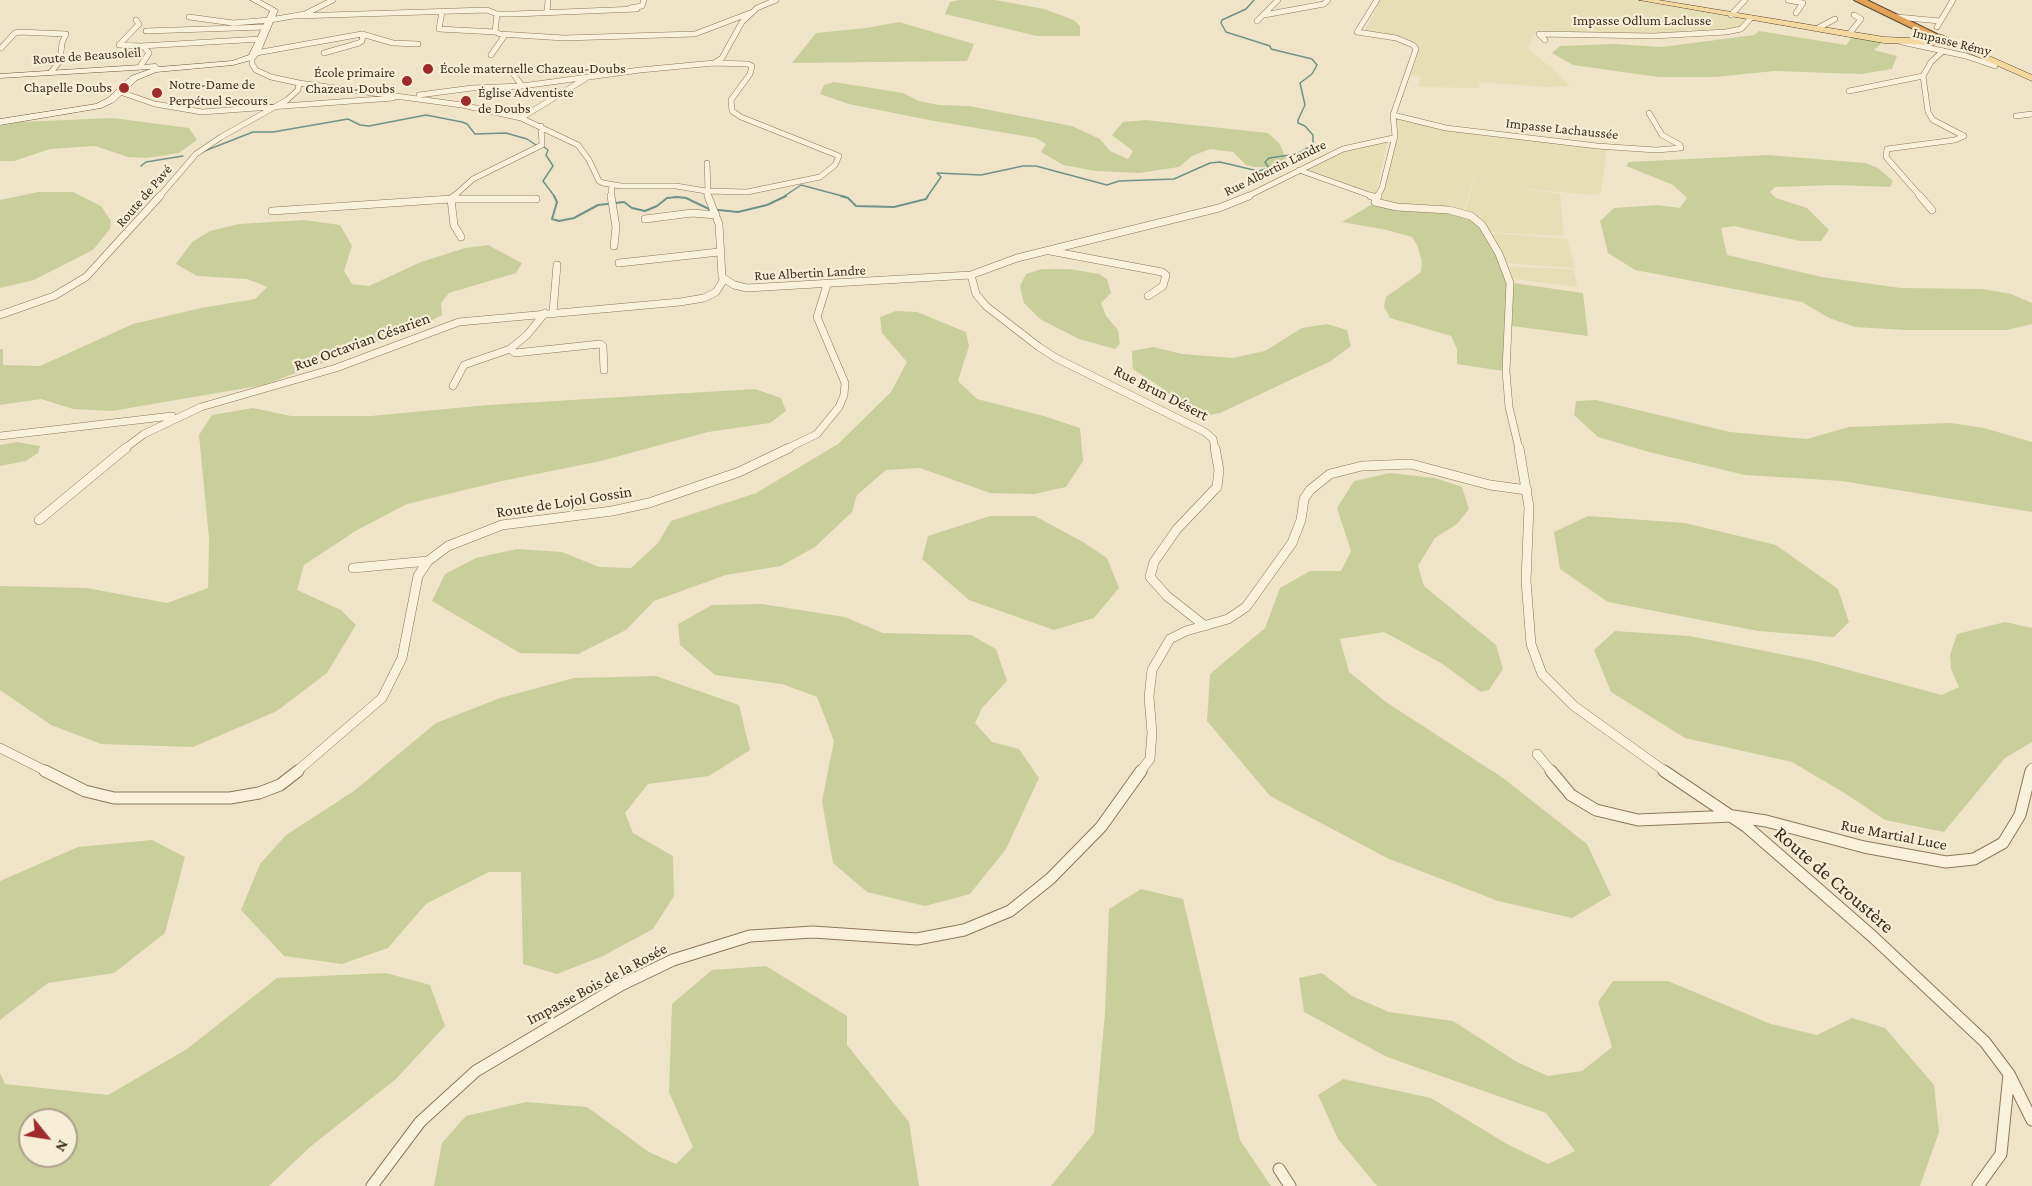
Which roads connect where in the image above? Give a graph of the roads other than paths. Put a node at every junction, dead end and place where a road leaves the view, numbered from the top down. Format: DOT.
graph roads {
  1 [pos="254,0"];
  2 [pos="333,0"];
  3 [pos="489,0"];
  4 [pos="548,0"];
  5 [pos="644,0"];
  6 [pos="776,0"];
  7 [pos="1278,0"];
  8 [pos="1328,0"];
  9 [pos="1377,0"];
  10 [pos="1644,0"];
  11 [pos="1744,0"];
  12 [pos="1788,0"];
  13 [pos="1850,0"];
  14 [pos="1859,0"];
  15 [pos="1953,0"];
  16 [pos="612,8"];
  17 [pos="637,9"];
  18 [pos="487,10"];
  19 [pos="442,12"];
  20 [pos="547,12"];
  21 [pos="750,13"];
  22 [pos="1796,13"];
  23 [pos="497,14"];
  24 [pos="1264,15"];
  25 [pos="1731,15"];
  26 [pos="1854,15"];
  27 [pos="297,16"];
  28 [pos="189,17"];
  29 [pos="1751,18"];
  30 [pos="1835,19"];
  31 [pos="136,20"];
  32 [pos="1257,21"];
  33 [pos="1901,21"];
  34 [pos="1940,21"];
  35 [pos="268,23"];
  36 [pos="1816,29"];
  37 [pos="146,31"];
  38 [pos="495,32"];
  39 [pos="363,34"];
  40 [pos="1849,34"];
  41 [pos="505,35"];
  42 [pos="1934,38"];
  43 [pos="261,39"];
  44 [pos="1545,40"];
  45 [pos="1902,42"];
  46 [pos="418,44"];
  47 [pos="143,46"];
  48 [pos="1,48"];
  49 [pos="1943,51"];
  50 [pos="324,53"];
  51 [pos="254,55"];
  52 [pos="491,55"];
  53 [pos="714,63"];
  54 [pos="141,65"];
  55 [pos="176,66"];
  56 [pos="2000,66"];
  57 [pos="51,72"];
  58 [pos="513,72"];
  59 [pos="590,75"];
  60 [pos="0,76"];
  61 [pos="1923,76"];
  62 [pos="2032,78"];
  63 [pos="299,83"];
  64 [pos="522,86"];
  65 [pos="1849,91"];
  66 [pos="120,92"];
  67 [pos="405,96"];
  68 [pos="274,108"];
  69 [pos="1649,113"];
  70 [pos="2032,114"];
  71 [pos="1393,115"];
  72 [pos="2016,116"];
  73 [pos="521,118"];
  74 [pos="0,122"];
  75 [pos="541,126"];
  76 [pos="1393,138"];
  77 [pos="707,163"];
  78 [pos="1299,170"];
  79 [pos="612,185"];
  80 [pos="707,191"];
  81 [pos="1377,198"];
  82 [pos="451,199"];
  83 [pos="536,199"];
  84 [pos="1932,210"];
  85 [pos="272,211"];
  86 [pos="715,211"];
  87 [pos="645,219"];
  88 [pos="461,237"];
  89 [pos="614,246"];
  90 [pos="1048,250"];
  91 [pos="719,252"];
  92 [pos="619,263"];
  93 [pos="557,265"];
  94 [pos="971,275"];
  95 [pos="724,279"];
  96 [pos="827,285"];
  97 [pos="1148,296"];
  98 [pos="549,312"];
  99 [pos="0,315"];
  100 [pos="510,349"];
  101 [pos="603,370"];
  102 [pos="453,386"];
  103 [pos="177,416"];
  104 [pos="0,436"];
  105 [pos="1527,490"];
  106 [pos="39,520"];
  107 [pos="428,561"];
  108 [pos="353,568"];
  109 [pos="1205,626"];
  110 [pos="0,748"];
  111 [pos="1537,754"];
  112 [pos="2032,768"];
  113 [pos="1733,816"];
  114 [pos="2009,1074"];
  115 [pos="2032,1120"];
  116 [pos="1279,1169"];
  117 [pos="372,1186"];
  118 [pos="1290,1186"];
  119 [pos="1978,1186"];
  1 -- 35 [label="main road"];
  2 -- 27 [label="street"];
  3 -- 18 [label="street"];
  4 -- 20 [label="street"];
  5 -- 16 [label="street"];
  6 -- 21 [label="street"];
  7 -- 24 [label="street"];
  8 -- 24 [label="street"];
  9 -- 71 [label="street"];
  10 -- 25 [label="main road"];
  11 -- 25 [label="street"];
  12 -- 22 [label="street"];
  13 -- 33 [label="highway"];
  14 -- 33 [label="highway"];
  15 -- 34 [label="street"];
  17 -- 20 [label="street"];
  18 -- 19 [label="street"];
  18 -- 23 [label="street"];
  19 -- 27 [label="street"];
  19 -- 38 [label="street"];
  20 -- 23 [label="street"];
  21 -- 41 [label="street"];
  21 -- 53 [label="street"];
  23 -- 38 [label="street"];
  24 -- 32 [label="street"];
  25 -- 29 [label="main road"];
  26 -- 40 [label="street"];
  27 -- 35 [label="street"];
  28 -- 35 [label="street"];
  29 -- 36 [label="main road"];
  29 -- 44 [label="street, Impasse Odlum Laclusse"];
  30 -- 36 [label="street"];
  31 -- 47 [label="street"];
  33 -- 34 [label="street"];
  33 -- 42 [label="highway"];
  34 -- 42 [label="street"];
  35 -- 37 [label="street"];
  35 -- 43 [label="main road"];
  36 -- 40 [label="main road"];
  38 -- 41 [label="street"];
  39 -- 46 [label="street"];
  39 -- 50 [label="street"];
  39 -- 51 [label="street"];
  40 -- 45 [label="main road"];
  41 -- 52 [label="street"];
  42 -- 45 [label="main road"];
  42 -- 56 [label="main road"];
  43 -- 47 [label="street"];
  43 -- 51 [label="main road"];
  45 -- 49 [label="street, Impasse Rémy"];
  47 -- 54 [label="street"];
  48 -- 57 [label="street"];
  49 -- 56 [label="street, Impasse Rémy"];
  49 -- 61 [label="street"];
  51 -- 55 [label="main road"];
  51 -- 63 [label="street"];
  53 -- 59 [label="street"];
  53 -- 80 [label="street"];
  54 -- 55 [label="main road, Route de Beausoleil"];
  54 -- 57 [label="main road, Route de Beausoleil"];
  55 -- 66 [label="main road"];
  56 -- 62 [label="main road"];
  57 -- 60 [label="main road, Route de Beausoleil"];
  58 -- 64 [label="street"];
  59 -- 64 [label="street"];
  59 -- 73 [label="street"];
  61 -- 65 [label="street"];
  61 -- 84 [label="street"];
  63 -- 67 [label="street"];
  63 -- 68 [label="street, Route de Pavé"];
  64 -- 67 [label="street"];
  66 -- 68 [label="street"];
  66 -- 74 [label="main road"];
  67 -- 68 [label="street"];
  67 -- 73 [label="street"];
  68 -- 99 [label="street, Route de Pavé"];
  69 -- 71 [label="street, Impasse Lachaussée"];
  70 -- 72 [label="street"];
  71 -- 76 [label="street"];
  73 -- 75 [label="street"];
  75 -- 79 [label="street"];
  75 -- 82 [label="street"];
  76 -- 78 [label="street, Rue Albertin Landre"];
  76 -- 81 [label="street"];
  77 -- 80 [label="street"];
  78 -- 81 [label="street, Route de Croustère"];
  78 -- 90 [label="street, Rue Albertin Landre"];
  79 -- 80 [label="street"];
  79 -- 89 [label="street"];
  80 -- 86 [label="street"];
  81 -- 105 [label="street, Route de Croustère"];
  82 -- 83 [label="street"];
  82 -- 85 [label="street"];
  82 -- 88 [label="street"];
  86 -- 87 [label="street"];
  86 -- 91 [label="street"];
  90 -- 94 [label="street, Rue Albertin Landre"];
  90 -- 97 [label="street"];
  91 -- 92 [label="street"];
  91 -- 95 [label="street"];
  93 -- 98 [label="street"];
  94 -- 96 [label="street, Rue Albertin Landre"];
  94 -- 109 [label="street, Rue Brun Désert"];
  95 -- 96 [label="street, Rue Albertin Landre"];
  95 -- 98 [label="street, Rue Octavian Césarien"];
  96 -- 107 [label="street, Route de Lojol Gossin"];
  98 -- 100 [label="street"];
  98 -- 103 [label="street, Rue Octavian Césarien"];
  100 -- 101 [label="street"];
  100 -- 102 [label="street"];
  103 -- 104 [label="street"];
  103 -- 106 [label="street, Rue Octavian Césarien"];
  105 -- 109 [label="street, Impasse Bois de la Rosée"];
  105 -- 113 [label="street, Route de Croustère"];
  107 -- 108 [label="street"];
  107 -- 110 [label="street"];
  109 -- 117 [label="street, Impasse Bois de la Rosée"];
  111 -- 113 [label="street"];
  112 -- 113 [label="street, Rue Martial Luce"];
  113 -- 114 [label="street, Route de Croustère"];
  114 -- 115 [label="street, Route de Croustère"];
  114 -- 119 [label="street"];
  116 -- 118 [label="street"];
}
